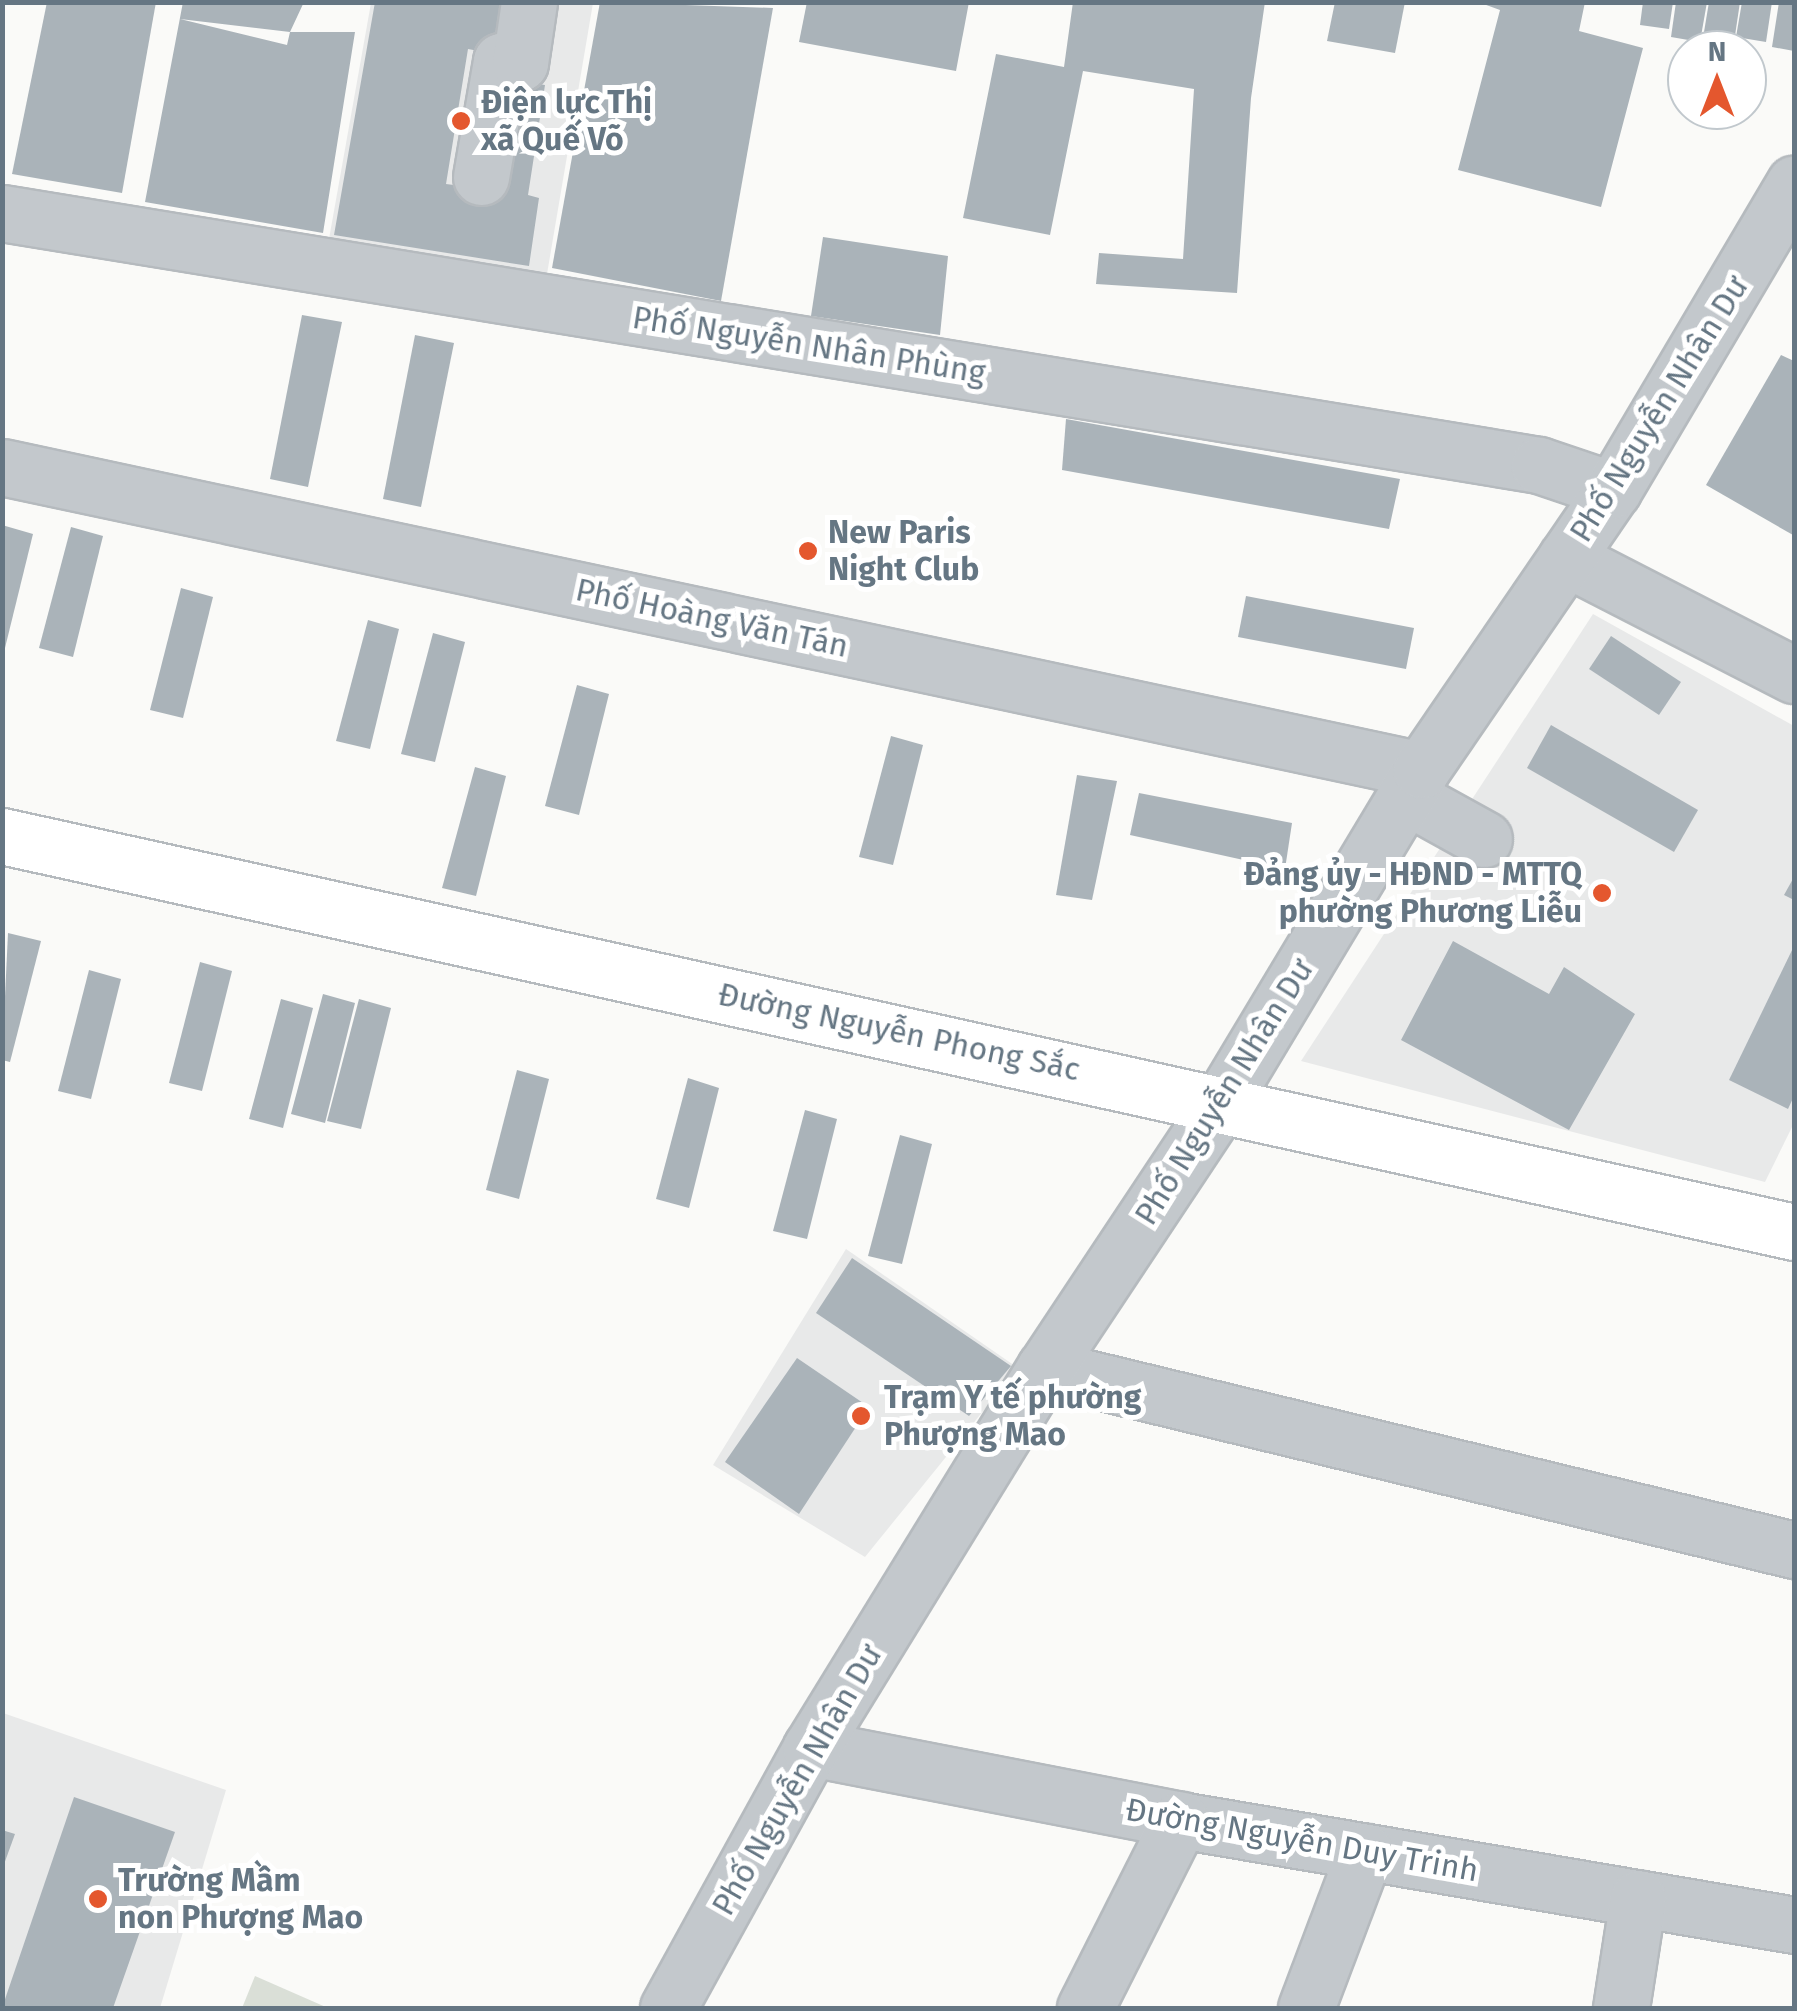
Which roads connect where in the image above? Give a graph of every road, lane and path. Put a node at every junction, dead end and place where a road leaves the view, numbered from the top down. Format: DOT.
graph roads {
  1 [pos="529,2"];
  2 [pos="481,177"];
  3 [pos="1794,184"];
  4 [pos="2,213"];
  5 [pos="1781,238"];
  6 [pos="2,467"];
  7 [pos="1613,490"];
  8 [pos="1566,558"];
  9 [pos="1794,675"];
  10 [pos="1414,783"];
  11 [pos="2,836"];
  12 [pos="1484,839"];
  13 [pos="1221,1103"];
  14 [pos="1794,1232"];
  15 [pos="1044,1368"];
  16 [pos="1794,1550"];
  17 [pos="811,1748"];
  18 [pos="1180,1820"];
  19 [pos="1365,1852"];
  20 [pos="1638,1898"];
  21 [pos="1794,1925"];
  22 [pos="668,2008"];
  23 [pos="1085,2008"];
  24 [pos="1306,2008"];
  25 [pos="1621,2008"];
  1 -- 2 [label="street"];
  3 -- 5 [label="street, Phố Nguyễn Nhân Dư"];
  4 -- 7 [label="street, Phố Nguyễn Nhân Phùng"];
  5 -- 7 [label="street, Phố Nguyễn Nhân Dư"];
  6 -- 10 [label="street, Phố Hoàng Văn Tán"];
  7 -- 8 [label="street, Phố Nguyễn Nhân Dư"];
  8 -- 9 [label="street"];
  8 -- 10 [label="street, Phố Nguyễn Nhân Dư"];
  10 -- 12 [label="street, Phố Hoàng Văn Tán"];
  10 -- 13 [label="street, Phố Nguyễn Nhân Dư"];
  11 -- 13 [label="main road, Đường Nguyễn Phong Sắc"];
  13 -- 14 [label="main road, Đường Nguyễn Phong Sắc"];
  13 -- 15 [label="street, Phố Nguyễn Nhân Dư"];
  15 -- 16 [label="street"];
  15 -- 17 [label="street, Phố Nguyễn Nhân Dư"];
  17 -- 18 [label="street, Đường Nguyễn Duy Trinh"];
  17 -- 22 [label="street, Phố Nguyễn Nhân Dư"];
  18 -- 19 [label="street, Đường Nguyễn Duy Trinh"];
  18 -- 23 [label="street"];
  19 -- 20 [label="street, Đường Nguyễn Duy Trinh"];
  19 -- 24 [label="street"];
  20 -- 21 [label="street, Đường Nguyễn Duy Trinh"];
  20 -- 25 [label="street"];
}
